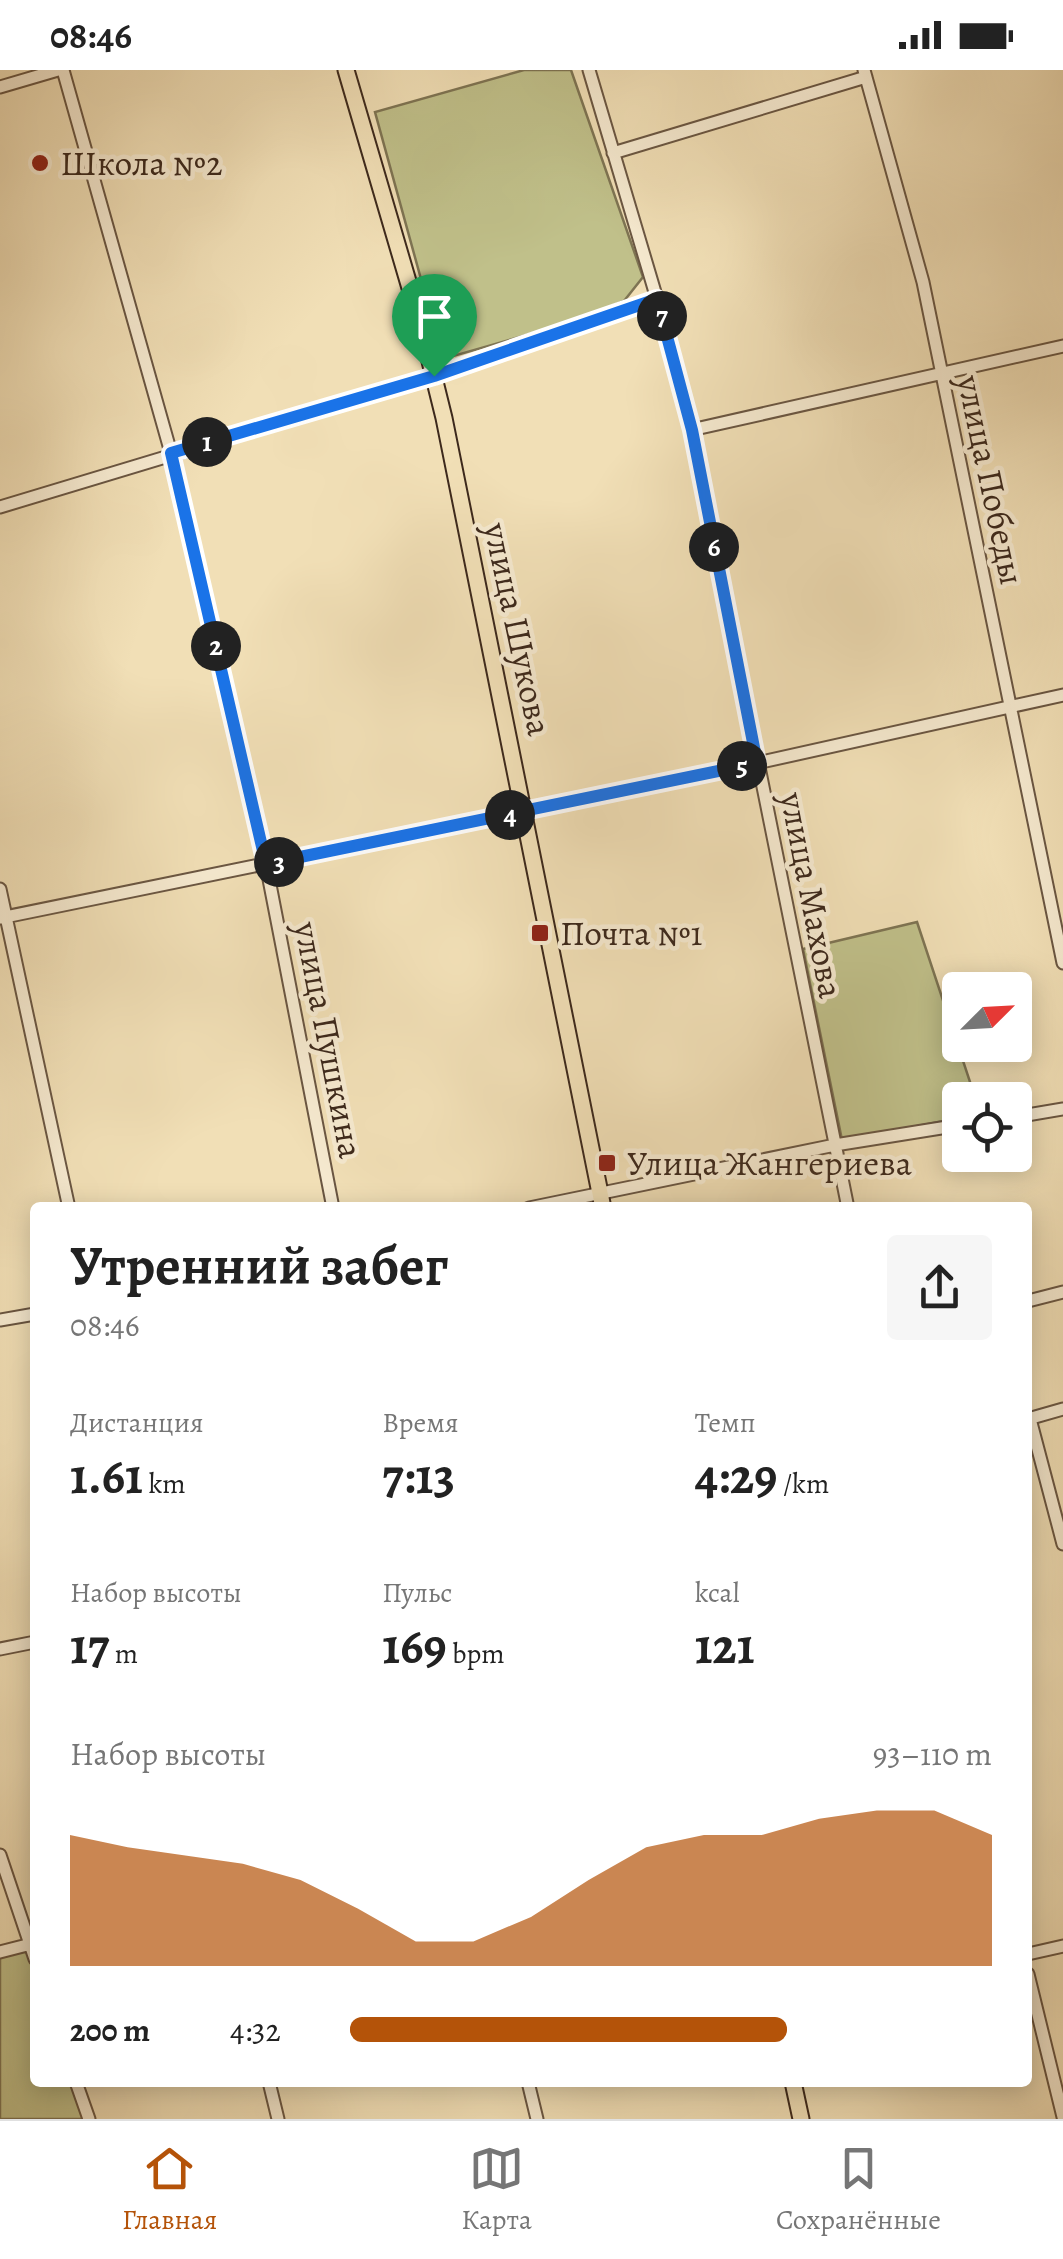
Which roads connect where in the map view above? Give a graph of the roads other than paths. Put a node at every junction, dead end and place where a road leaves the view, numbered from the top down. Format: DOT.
graph roads {
  1 [pos="61,70"];
  2 [pos="346,70"];
  3 [pos="589,70"];
  4 [pos="865,74"];
  5 [pos="0,86"];
  6 [pos="613,153"];
  7 [pos="657,299"];
  8 [pos="1063,346"];
  9 [pos="941,375"];
  10 [pos="434,376"];
  11 [pos="692,430"];
  12 [pos="171,453"];
  13 [pos="0,507"];
  14 [pos="1063,695"];
  15 [pos="1010,706"];
  16 [pos="757,763"];
  17 [pos="525,812"];
  18 [pos="266,864"];
  19 [pos="0,889"];
  20 [pos="3,917"];
  21 [pos="1063,962"];
  22 [pos="1063,1109"];
  23 [pos="1032,1114"];
  24 [pos="942,1128"];
  25 [pos="835,1145"];
  26 [pos="601,1200"];
  27 [pos="68,1202"];
  28 [pos="332,1202"];
  29 [pos="847,1202"];
  30 [pos="1063,1292"];
  31 [pos="1032,1300"];
  32 [pos="30,1315"];
  33 [pos="0,1320"];
  34 [pos="1063,1409"];
  35 [pos="1032,1418"];
  36 [pos="1032,1433"];
  37 [pos="1063,1544"];
  38 [pos="30,1643"];
  39 [pos="0,1649"];
  40 [pos="0,1855"];
  41 [pos="30,1938"];
  42 [pos="30,1944"];
  43 [pos="1063,1946"];
  44 [pos="0,1952"];
  45 [pos="1032,1953"];
  46 [pos="1032,1990"];
  47 [pos="78,2087"];
  48 [pos="270,2087"];
  49 [pos="529,2087"];
  50 [pos="794,2087"];
  51 [pos="1063,2117"];
  52 [pos="89,2119"];
  53 [pos="278,2119"];
  54 [pos="537,2119"];
  55 [pos="801,2119"];
  1 -- 5 [label="street"];
  1 -- 12 [label="street, улица Пушкина"];
  2 -- 10 [label="main road, улица Шукова"];
  3 -- 6 [label="street, улица Махова"];
  4 -- 6 [label="street"];
  4 -- 9 [label="street, улица Победы"];
  6 -- 7 [label="street, улица Махова"];
  7 -- 10 [label="street"];
  7 -- 11 [label="street, улица Махова"];
  8 -- 9 [label="street"];
  9 -- 11 [label="street"];
  9 -- 15 [label="street, улица Победы"];
  10 -- 12 [label="street"];
  10 -- 17 [label="main road, улица Шукова"];
  11 -- 16 [label="street, улица Махова"];
  12 -- 13 [label="street"];
  12 -- 18 [label="street, улица Пушкина"];
  14 -- 15 [label="street"];
  15 -- 16 [label="street"];
  15 -- 21 [label="street, улица Победы"];
  16 -- 17 [label="street"];
  16 -- 25 [label="street, улица Махова"];
  17 -- 18 [label="street"];
  17 -- 26 [label="main road, улица Шукова"];
  18 -- 20 [label="street"];
  18 -- 28 [label="street, улица Пушкина"];
  19 -- 20 [label="street"];
  20 -- 27 [label="street"];
  22 -- 23 [label="street"];
  24 -- 25 [label="street"];
  25 -- 26 [label="street"];
  25 -- 29 [label="street, улица Махова"];
  30 -- 31 [label="street"];
  32 -- 33 [label="street"];
  34 -- 35 [label="street"];
  36 -- 37 [label="street"];
  38 -- 39 [label="street"];
  40 -- 41 [label="street"];
  42 -- 44 [label="street"];
  43 -- 45 [label="street"];
  46 -- 51 [label="street"];
  47 -- 52 [label="street"];
  48 -- 53 [label="street"];
  49 -- 54 [label="street"];
  50 -- 55 [label="main road"];
}
